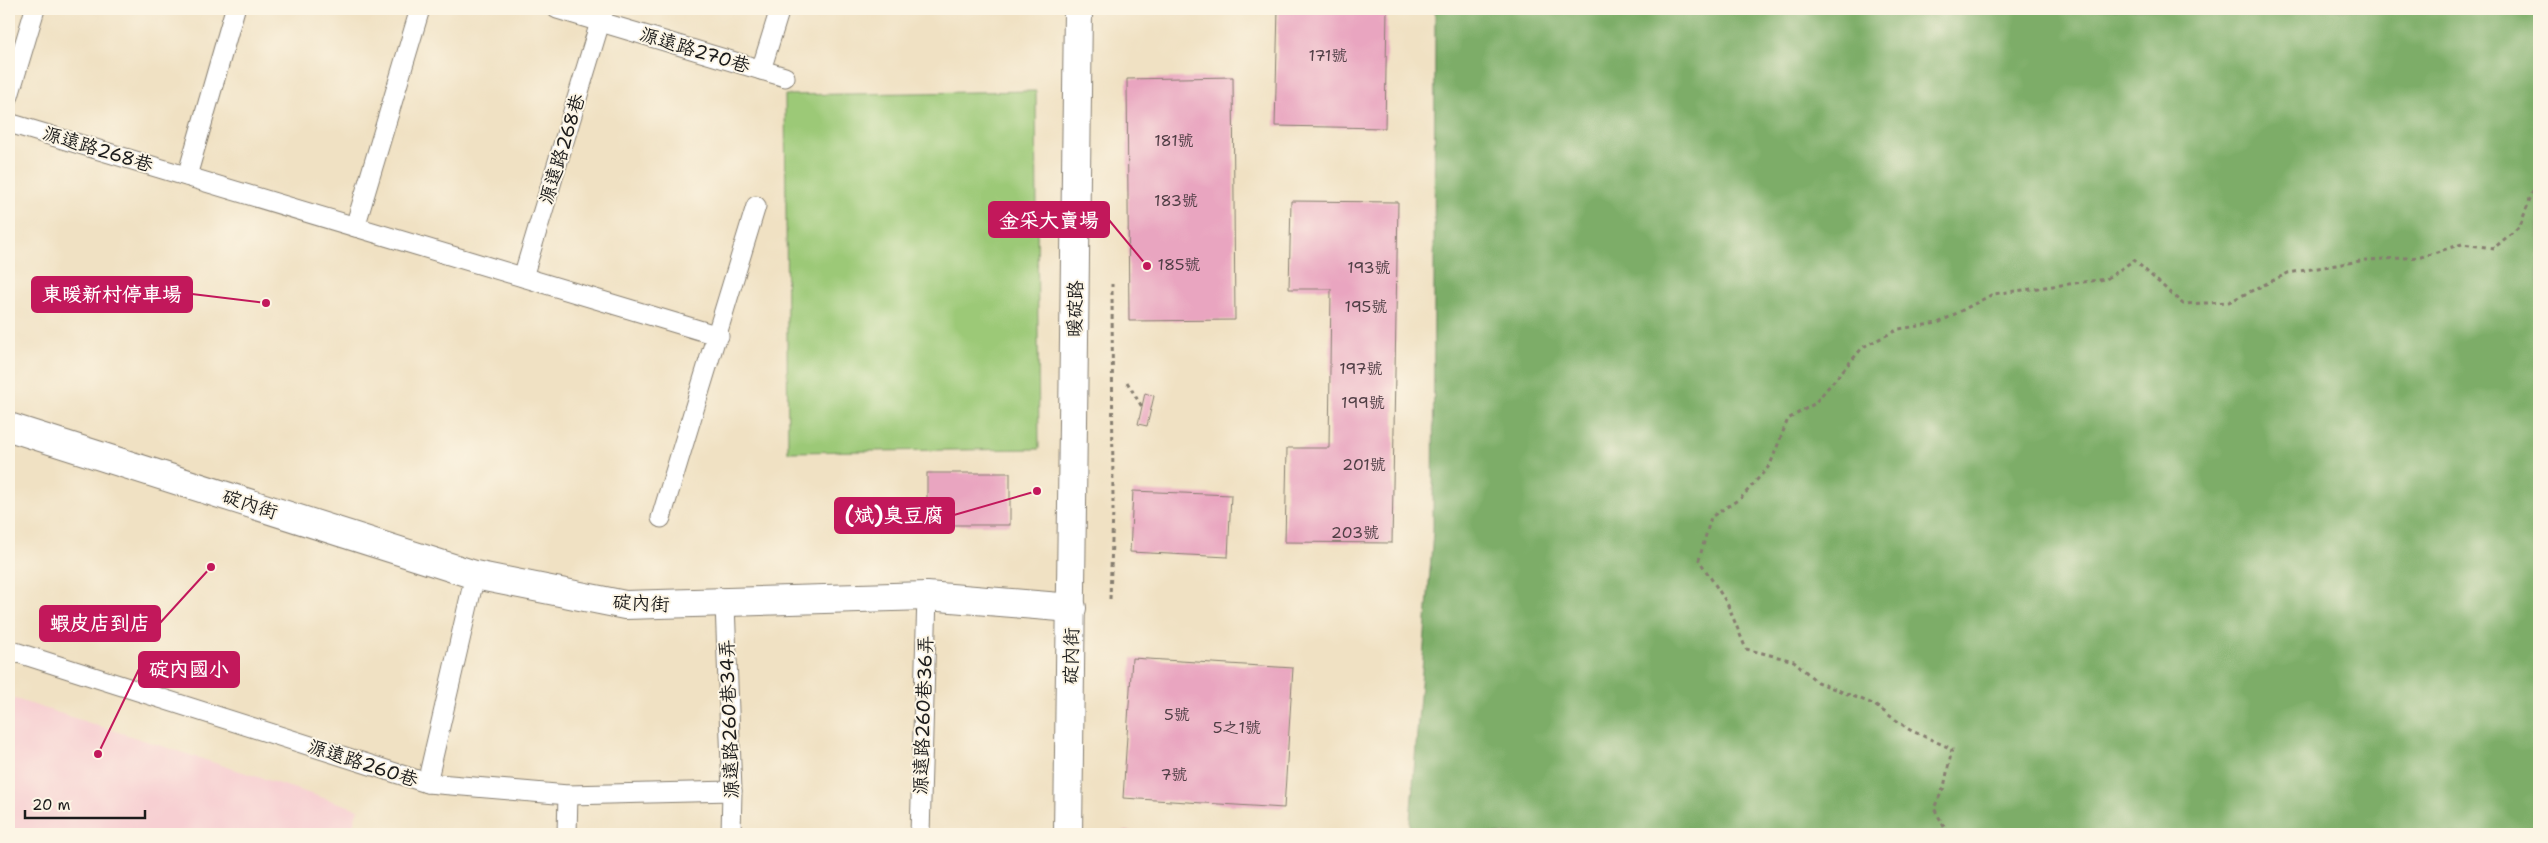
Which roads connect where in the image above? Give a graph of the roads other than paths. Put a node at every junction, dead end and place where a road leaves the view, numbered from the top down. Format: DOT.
graph roads {
  1 [pos="35,9"];
  2 [pos="235,9"];
  3 [pos="420,9"];
  4 [pos="557,9"];
  5 [pos="780,9"];
  6 [pos="1078,9"];
  7 [pos="602,15"];
  8 [pos="761,70"];
  9 [pos="785,77"];
  10 [pos="9,96"];
  11 [pos="9,123"];
  12 [pos="186,176"];
  13 [pos="756,206"];
  14 [pos="355,227"];
  15 [pos="523,277"];
  16 [pos="718,336"];
  17 [pos="9,427"];
  18 [pos="662,518"];
  19 [pos="475,575"];
  20 [pos="927,596"];
  21 [pos="725,604"];
  22 [pos="1072,608"];
  23 [pos="9,650"];
  24 [pos="427,784"];
  25 [pos="732,791"];
  26 [pos="568,795"];
  27 [pos="567,834"];
  28 [pos="731,834"];
  29 [pos="920,834"];
  30 [pos="1068,834"];
  1 -- 10 [label="lane"];
  2 -- 12 [label="lane"];
  3 -- 14 [label="lane"];
  4 -- 7 [label="lane, 源遠路270巷"];
  5 -- 8 [label="lane, 源遠路270巷"];
  6 -- 22 [label="street, 暖碇路"];
  7 -- 8 [label="lane, 源遠路270巷"];
  7 -- 15 [label="lane, 源遠路268巷"];
  8 -- 9 [label="lane, 源遠路270巷"];
  11 -- 12 [label="lane, 源遠路268巷"];
  12 -- 14 [label="lane, 源遠路268巷"];
  13 -- 16 [label="lane"];
  14 -- 15 [label="lane, 源遠路268巷"];
  15 -- 16 [label="lane, 源遠路268巷"];
  16 -- 18 [label="lane"];
  17 -- 19 [label="street, 碇內街"];
  19 -- 21 [label="street, 碇內街"];
  19 -- 24 [label="lane"];
  20 -- 21 [label="street, 碇內街"];
  20 -- 22 [label="street, 碇內街"];
  20 -- 29 [label="lane, 源遠路260巷36弄"];
  21 -- 25 [label="lane, 源遠路260巷34弄"];
  22 -- 30 [label="street, 碇內街"];
  23 -- 24 [label="lane, 源遠路260巷"];
  24 -- 26 [label="lane, 源遠路260巷"];
  25 -- 26 [label="lane, 源遠路260巷"];
  25 -- 28 [label="lane, 源遠路260巷34弄"];
  26 -- 27 [label="lane"];
}
